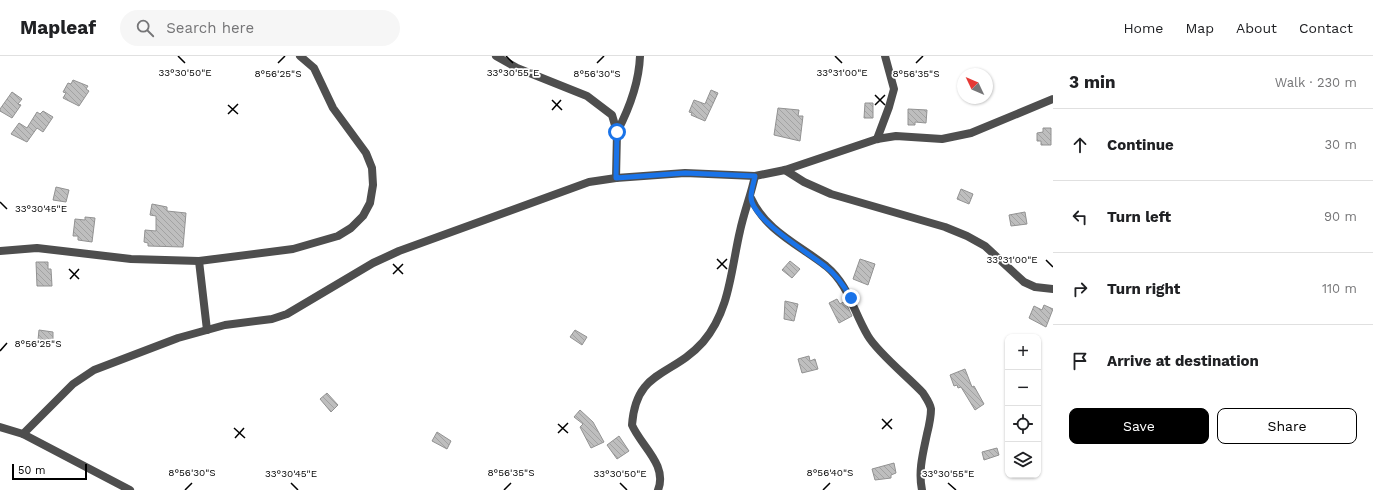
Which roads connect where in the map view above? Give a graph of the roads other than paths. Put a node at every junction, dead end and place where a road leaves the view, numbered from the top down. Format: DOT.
graph roads {
  1 [pos="300,56"];
  2 [pos="496,56"];
  3 [pos="640,56"];
  4 [pos="885,56"];
  5 [pos="1053,99"];
  6 [pos="617,132"];
  7 [pos="877,139"];
  8 [pos="784,170"];
  9 [pos="755,176"];
  10 [pos="616,178"];
  11 [pos="751,198"];
  12 [pos="0,251"];
  13 [pos="199,261"];
  14 [pos="1053,289"];
  15 [pos="208,330"];
  16 [pos="1,430"];
  17 [pos="23,434"];
  18 [pos="130,490"];
  19 [pos="658,490"];
  20 [pos="922,490"];
  1 -- 13 [label="street"];
  2 -- 6 [label="street"];
  3 -- 6 [label="street"];
  4 -- 7 [label="street"];
  5 -- 7 [label="street"];
  6 -- 10 [label="street"];
  7 -- 8 [label="street"];
  8 -- 9 [label="street"];
  8 -- 14 [label="street"];
  9 -- 10 [label="street"];
  9 -- 11 [label="street"];
  10 -- 15 [label="street"];
  11 -- 19 [label="street"];
  11 -- 20 [label="street"];
  12 -- 13 [label="street"];
  13 -- 15 [label="street"];
  15 -- 17 [label="street"];
  16 -- 17 [label="street"];
  17 -- 18 [label="street"];
}
